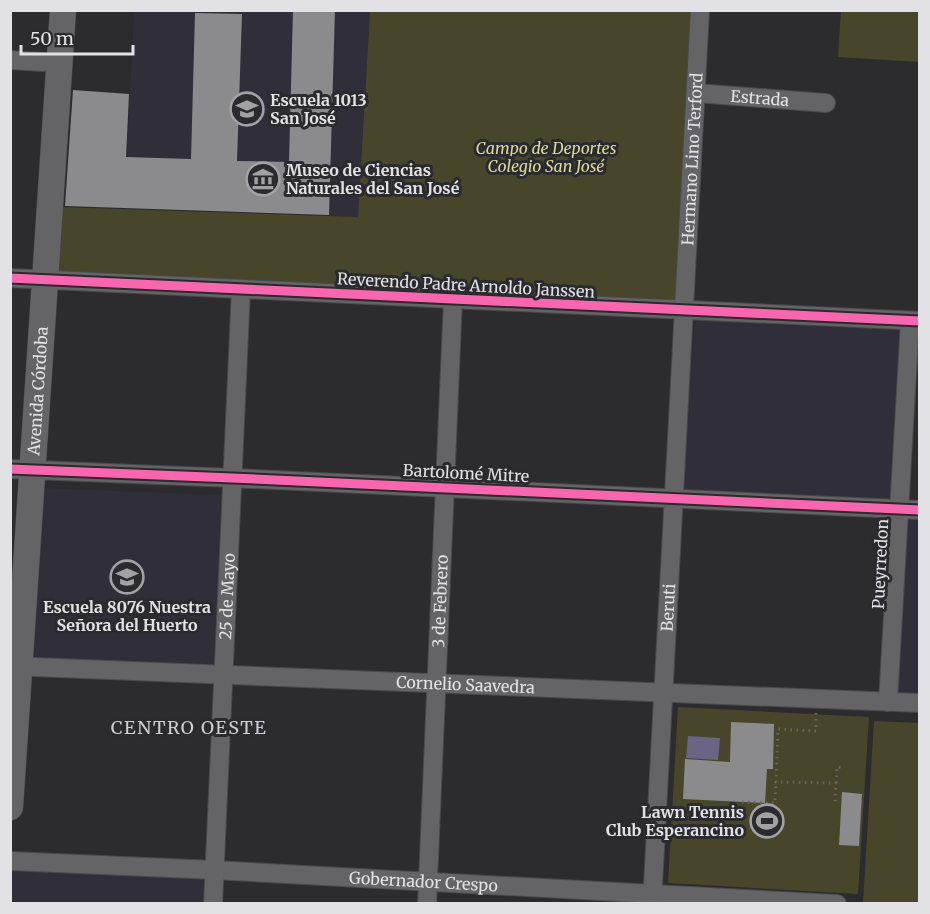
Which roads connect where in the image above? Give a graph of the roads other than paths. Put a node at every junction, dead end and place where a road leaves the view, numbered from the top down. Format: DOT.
graph roads {
  1 [pos="46,10"];
  2 [pos="63,10"];
  3 [pos="700,10"];
  4 [pos="10,60"];
  5 [pos="43,62"];
  6 [pos="696,93"];
  7 [pos="826,103"];
  8 [pos="28,279"];
  9 [pos="241,289"];
  10 [pos="453,299"];
  11 [pos="684,310"];
  12 [pos="915,321"];
  13 [pos="21,470"];
  14 [pos="232,478"];
  15 [pos="445,487"];
  16 [pos="673,498"];
  17 [pos="898,509"];
  18 [pos="920,510"];
  19 [pos="10,584"];
  20 [pos="15,666"];
  21 [pos="223,674"];
  22 [pos="436,683"];
  23 [pos="663,693"];
  24 [pos="888,702"];
  25 [pos="920,703"];
  26 [pos="10,807"];
  27 [pos="10,861"];
  28 [pos="214,870"];
  29 [pos="428,881"];
  30 [pos="652,898"];
  31 [pos="213,903"];
  32 [pos="427,903"];
  33 [pos="837,903"];
  1 -- 5 [label="main road, Avenida Córdoba"];
  2 -- 8 [label="main road, Avenida Córdoba"];
  3 -- 6 [label="street, Hermano Lino Terford"];
  4 -- 5 [label="street"];
  5 -- 8 [label="main road, Avenida Córdoba"];
  6 -- 7 [label="street, Estrada"];
  6 -- 11 [label="street, Hermano Lino Terford"];
  8 -- 9 [label="street, Reverendo Padre Arnoldo Janssen"];
  8 -- 13 [label="main road, Avenida Córdoba"];
  9 -- 10 [label="street, Reverendo Padre Arnoldo Janssen"];
  9 -- 14 [label="street, 25 de Mayo"];
  10 -- 11 [label="street, Reverendo Padre Arnoldo Janssen"];
  10 -- 15 [label="street, 3 de Febrero"];
  11 -- 12 [label="street, Reverendo Padre Arnoldo Janssen"];
  11 -- 16 [label="street, Beruti"];
  12 -- 17 [label="street, Pueyrredon"];
  13 -- 14 [label="street, Bartolomé Mitre"];
  13 -- 19 [label="main road, Avenida Córdoba"];
  13 -- 20 [label="main road, Avenida Córdoba"];
  14 -- 15 [label="street, Bartolomé Mitre"];
  14 -- 21 [label="street, 25 de Mayo"];
  15 -- 16 [label="street, Bartolomé Mitre"];
  15 -- 22 [label="street, 3 de Febrero"];
  16 -- 17 [label="street, Bartolomé Mitre"];
  16 -- 23 [label="street, Beruti"];
  17 -- 18 [label="street, Bartolomé Mitre"];
  17 -- 24 [label="street, Pueyrredon"];
  20 -- 21 [label="street, Cornelio Saavedra"];
  20 -- 26 [label="main road, Avenida Córdoba"];
  21 -- 22 [label="street, Cornelio Saavedra"];
  21 -- 28 [label="street, 25 de Mayo"];
  22 -- 23 [label="street, Cornelio Saavedra"];
  22 -- 29 [label="street, 3 de Febrero"];
  23 -- 24 [label="street, Cornelio Saavedra"];
  23 -- 30 [label="street, Beruti"];
  24 -- 25 [label="street, Cornelio Saavedra"];
  27 -- 28 [label="street, Gobernador Crespo"];
  28 -- 29 [label="street, Gobernador Crespo"];
  28 -- 31 [label="street, 25 de Mayo"];
  29 -- 30 [label="street, Gobernador Crespo"];
  29 -- 32 [label="street, 3 de Febrero"];
  30 -- 33 [label="street, Gobernador Crespo"];
}
